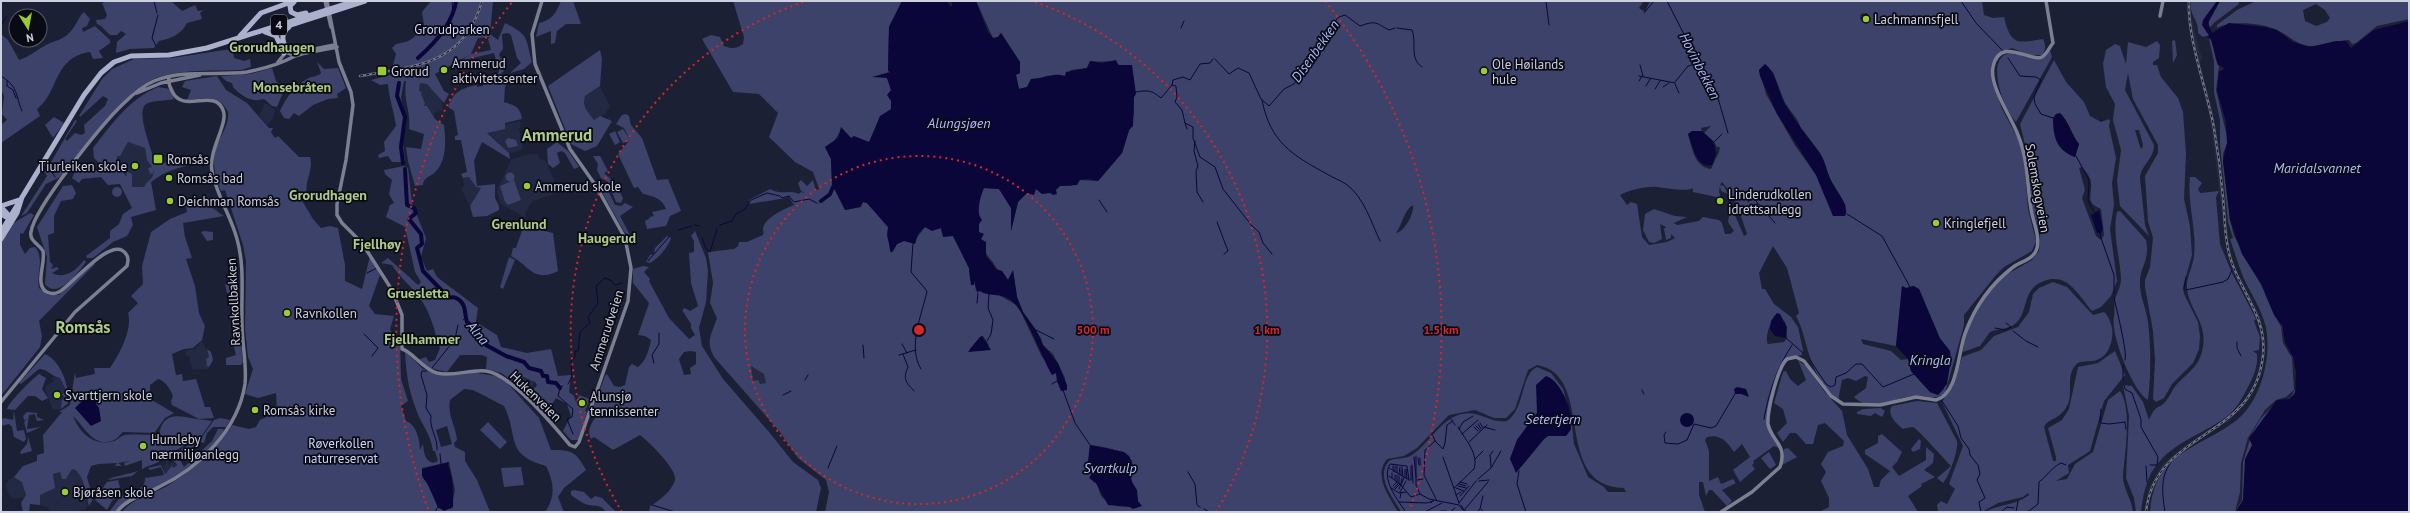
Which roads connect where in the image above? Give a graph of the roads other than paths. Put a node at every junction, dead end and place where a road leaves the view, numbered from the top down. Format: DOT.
graph roads {
  1 [pos="294,1"];
  2 [pos="326,1"];
  3 [pos="355,1"];
  4 [pos="365,1"];
  5 [pos="542,1"];
  6 [pos="2046,1"];
  7 [pos="2163,1"];
  8 [pos="321,11"];
  9 [pos="2160,16"];
  10 [pos="293,24"];
  11 [pos="265,32"];
  12 [pos="237,38"];
  13 [pos="219,45"];
  14 [pos="336,48"];
  15 [pos="287,56"];
  16 [pos="205,74"];
  17 [pos="169,77"];
  18 [pos="170,81"];
  19 [pos="132,97"];
  20 [pos="22,194"];
  21 [pos="19,199"];
  22 [pos="1,206"];
  23 [pos="1,214"];
  24 [pos="9,217"];
  25 [pos="1,232"];
  26 [pos="1,238"];
  27 [pos="1,402"];
  28 [pos="580,438"];
  29 [pos="117,512"];
  30 [pos="1721,512"];
  1 -- 8 [label="highway"];
  1 -- 12 [label="highway"];
  2 -- 14 [label="street"];
  3 -- 8 [label="highway, 4"];
  4 -- 10 [label="highway, 4"];
  5 -- 28 [label="street, Ammerudveien"];
  6 -- 30 [label="street, Solemskogveien"];
  7 -- 9 [label="street"];
  8 -- 12 [label="highway, 4"];
  10 -- 11 [label="highway, 4"];
  10 -- 15 [label="highway"];
  11 -- 13 [label="highway, 4"];
  11 -- 15 [label="highway"];
  12 -- 13 [label="highway, 4"];
  13 -- 20 [label="highway, 4"];
  14 -- 15 [label="street"];
  14 -- 28 [label="street, Hukenveien"];
  15 -- 16 [label="street"];
  16 -- 17 [label="street"];
  16 -- 18 [label="street"];
  17 -- 18 [label="street"];
  17 -- 19 [label="street"];
  18 -- 19 [label="street"];
  18 -- 29 [label="street, Ravnkollbakken"];
  19 -- 27 [label="street"];
  20 -- 21 [label="highway, 4"];
  20 -- 26 [label="highway, 4"];
  21 -- 22 [label="highway"];
  21 -- 24 [label="highway, 4"];
  22 -- 24 [label="highway"];
  23 -- 24 [label="highway"];
  24 -- 25 [label="highway, 4"];
  24 -- 26 [label="highway"];
}
